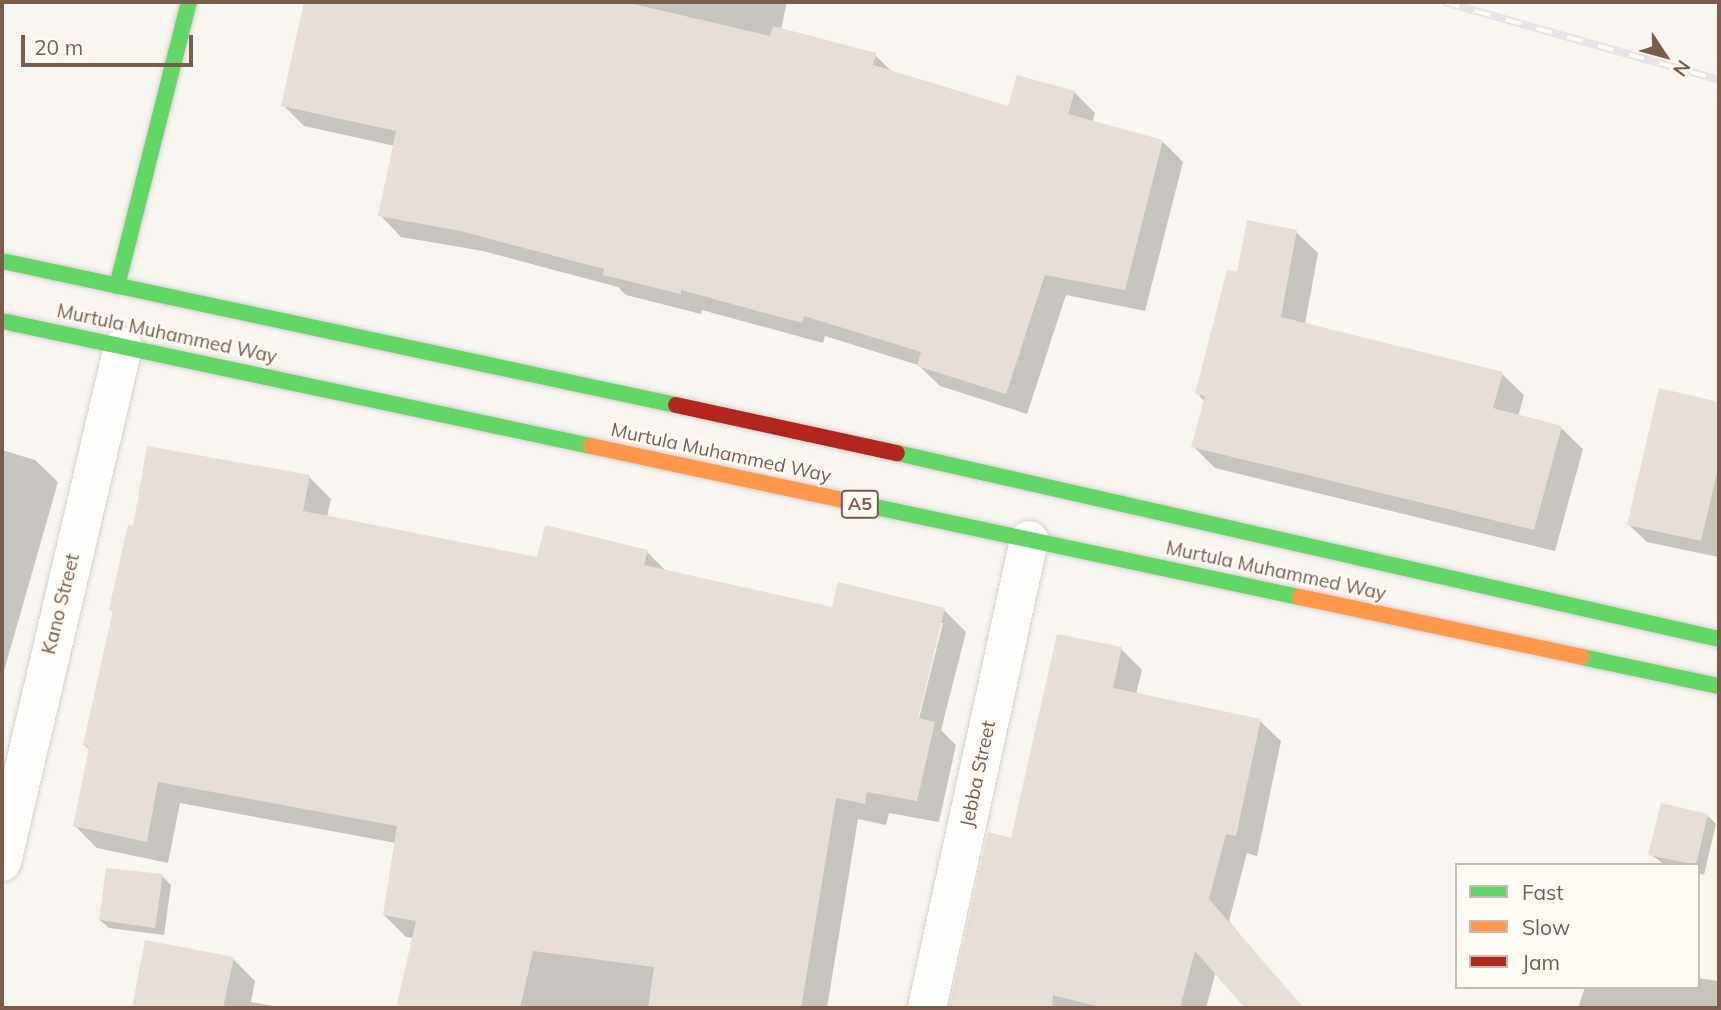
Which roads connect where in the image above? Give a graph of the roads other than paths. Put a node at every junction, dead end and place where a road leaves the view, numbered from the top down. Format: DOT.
graph roads {
  1 [pos="190,2"];
  2 [pos="2,261"];
  3 [pos="117,286"];
  4 [pos="2,321"];
  5 [pos="123,347"];
  6 [pos="1029,540"];
  7 [pos="1719,639"];
  8 [pos="1719,687"];
  9 [pos="2,863"];
  10 [pos="927,1008"];
  1 -- 3 [label="main road"];
  2 -- 3 [label="main road"];
  3 -- 7 [label="main road"];
  4 -- 5 [label="main road, Murtula Muhammed Way / A5"];
  5 -- 6 [label="main road, Murtula Muhammed Way / A5"];
  5 -- 9 [label="street, Kano Street"];
  6 -- 8 [label="main road, Murtula Muhammed Way / A5"];
  6 -- 10 [label="street, Jebba Street"];
}
